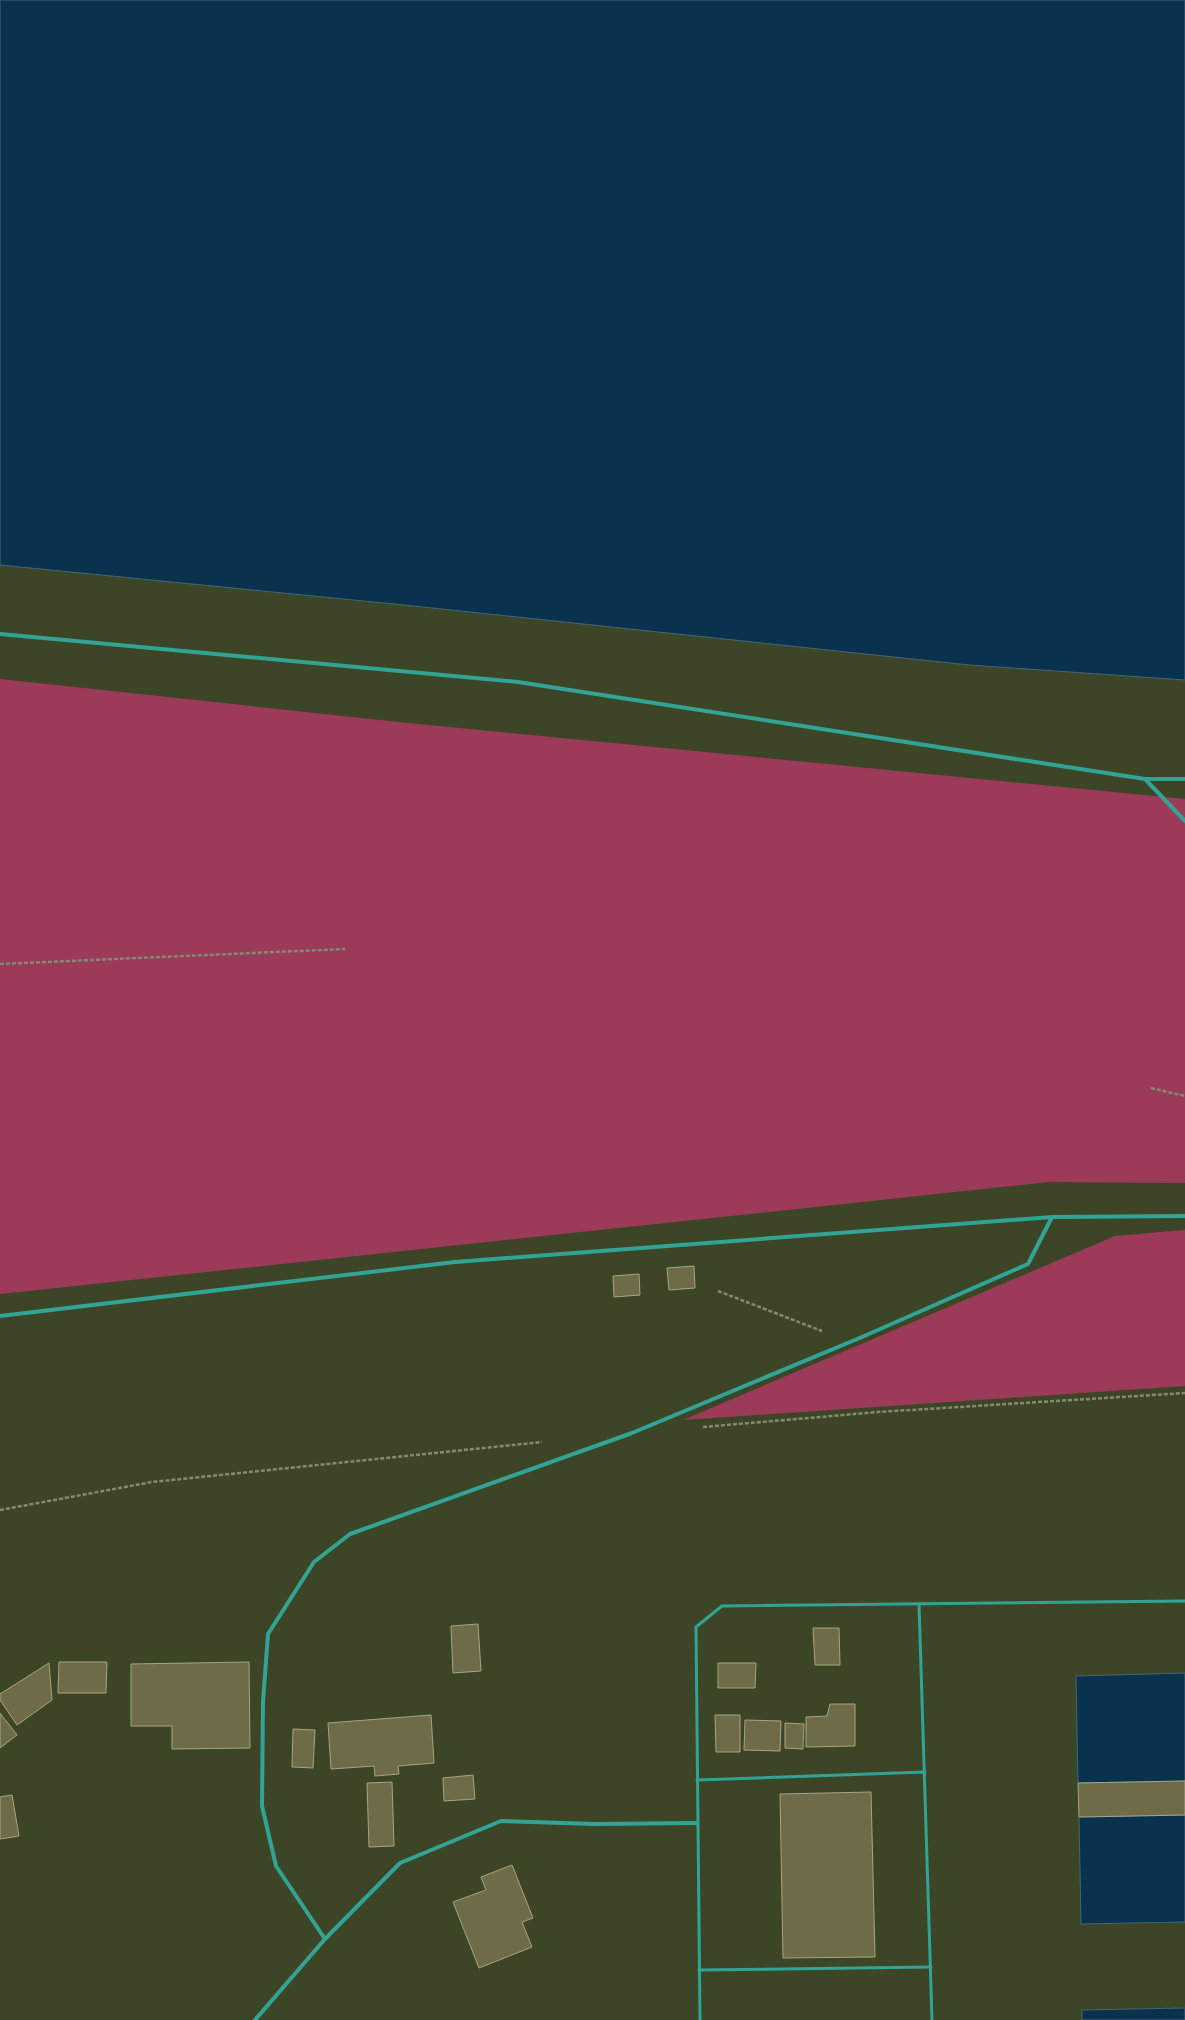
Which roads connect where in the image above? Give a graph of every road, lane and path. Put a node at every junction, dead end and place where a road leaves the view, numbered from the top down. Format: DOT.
graph roads {
  1 [pos="0,634"];
  2 [pos="1145,779"];
  3 [pos="1185,779"];
  4 [pos="1185,821"];
  5 [pos="345,949"];
  6 [pos="0,964"];
  7 [pos="1151,1088"];
  8 [pos="1185,1096"];
  9 [pos="1185,1216"];
  10 [pos="1052,1217"];
  11 [pos="718,1291"];
  12 [pos="0,1316"];
  13 [pos="850,1342"];
  14 [pos="1185,1393"];
  15 [pos="695,1428"];
  16 [pos="545,1442"];
  17 [pos="0,1510"];
  18 [pos="1185,1601"];
  19 [pos="919,1604"];
  20 [pos="924,1772"];
  21 [pos="696,1780"];
  22 [pos="697,1823"];
  23 [pos="325,1939"];
  24 [pos="931,1967"];
  25 [pos="699,1970"];
  26 [pos="255,2020"];
  27 [pos="700,2020"];
  28 [pos="932,2020"];
  1 -- 2 [label="street"];
  2 -- 3 [label="street"];
  2 -- 4 [label="street"];
  5 -- 6 [label="path"];
  7 -- 8 [label="path"];
  9 -- 10 [label="street"];
  10 -- 12 [label="street"];
  10 -- 13 [label="street"];
  11 -- 13 [label="path"];
  13 -- 23 [label="street"];
  14 -- 15 [label="path"];
  16 -- 17 [label="path"];
  18 -- 19 [label="lane"];
  19 -- 20 [label="lane"];
  19 -- 21 [label="lane"];
  20 -- 21 [label="lane"];
  20 -- 24 [label="lane"];
  21 -- 22 [label="lane"];
  22 -- 23 [label="street"];
  22 -- 25 [label="lane"];
  23 -- 26 [label="street"];
  24 -- 25 [label="lane"];
  24 -- 28 [label="lane"];
  25 -- 27 [label="lane"];
}
